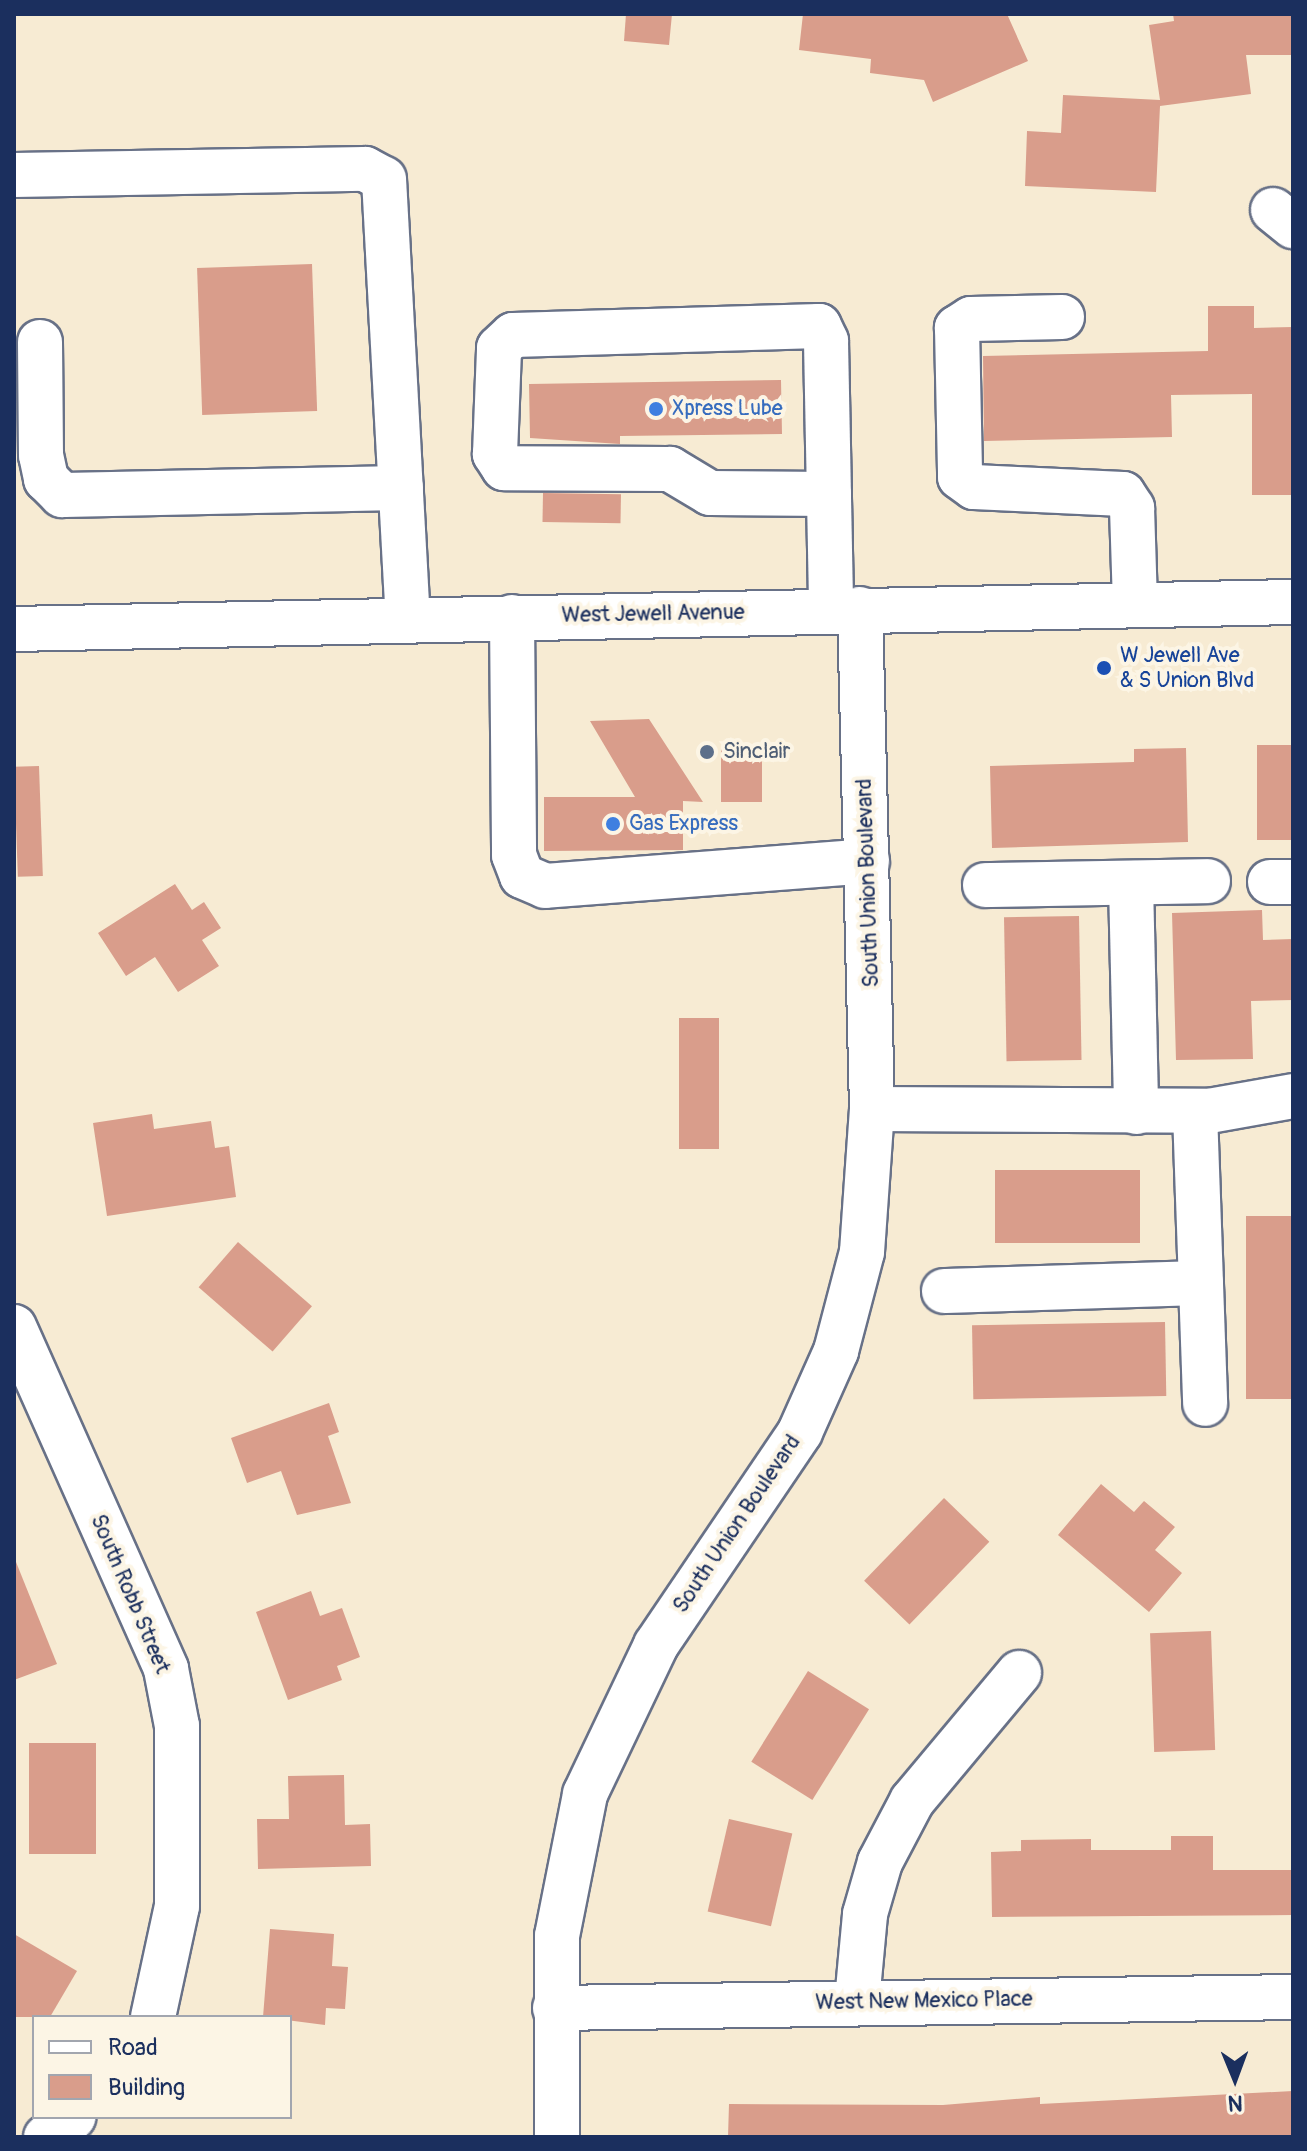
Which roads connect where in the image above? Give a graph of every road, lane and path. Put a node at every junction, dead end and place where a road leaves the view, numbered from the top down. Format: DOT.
graph roads {
  1 [pos="14,175"];
  2 [pos="1062,317"];
  3 [pos="40,342"];
  4 [pos="401,488"];
  5 [pos="829,494"];
  6 [pos="1293,602"];
  7 [pos="1135,604"];
  8 [pos="846,610"];
  9 [pos="512,617"];
  10 [pos="408,619"];
  11 [pos="14,629"];
  12 [pos="867,861"];
  13 [pos="1208,881"];
  14 [pos="1131,883"];
  15 [pos="985,885"];
  16 [pos="1293,1096"];
  17 [pos="872,1109"];
  18 [pos="1136,1112"];
  19 [pos="1195,1112"];
  20 [pos="1201,1283"];
  21 [pos="944,1291"];
  22 [pos="14,1327"];
  23 [pos="1205,1404"];
  24 [pos="1019,1673"];
  25 [pos="1293,1997"];
  26 [pos="857,2001"];
  27 [pos="555,2008"];
  28 [pos="153,2015"];
  29 [pos="71,2119"];
  30 [pos="46,2137"];
  31 [pos="557,2137"];
  1 -- 4 [label="main road"];
  2 -- 7 [label="main road"];
  3 -- 4 [label="main road"];
  4 -- 10 [label="main road"];
  5 -- 5 [label="main road, South Union Boulevard"];
  5 -- 8 [label="main road, South Union Boulevard"];
  6 -- 7 [label="main road, West Jewell Avenue"];
  7 -- 8 [label="main road, West Jewell Avenue"];
  8 -- 9 [label="main road, West Jewell Avenue"];
  8 -- 12 [label="main road, South Union Boulevard"];
  9 -- 10 [label="main road, West Jewell Avenue"];
  9 -- 12 [label="main road"];
  10 -- 11 [label="main road, West Jewell Avenue"];
  12 -- 17 [label="main road, South Union Boulevard"];
  13 -- 14 [label="main road"];
  14 -- 15 [label="main road"];
  14 -- 18 [label="main road"];
  16 -- 19 [label="main road"];
  17 -- 18 [label="main road"];
  17 -- 27 [label="main road, South Union Boulevard"];
  18 -- 19 [label="main road"];
  19 -- 20 [label="main road"];
  20 -- 21 [label="main road"];
  20 -- 23 [label="main road"];
  22 -- 28 [label="main road, South Robb Street"];
  24 -- 26 [label="main road"];
  25 -- 26 [label="main road, West New Mexico Place"];
  26 -- 27 [label="main road, West New Mexico Place"];
  27 -- 31 [label="main road, South Union Boulevard"];
  29 -- 30 [label="main road"];
}
